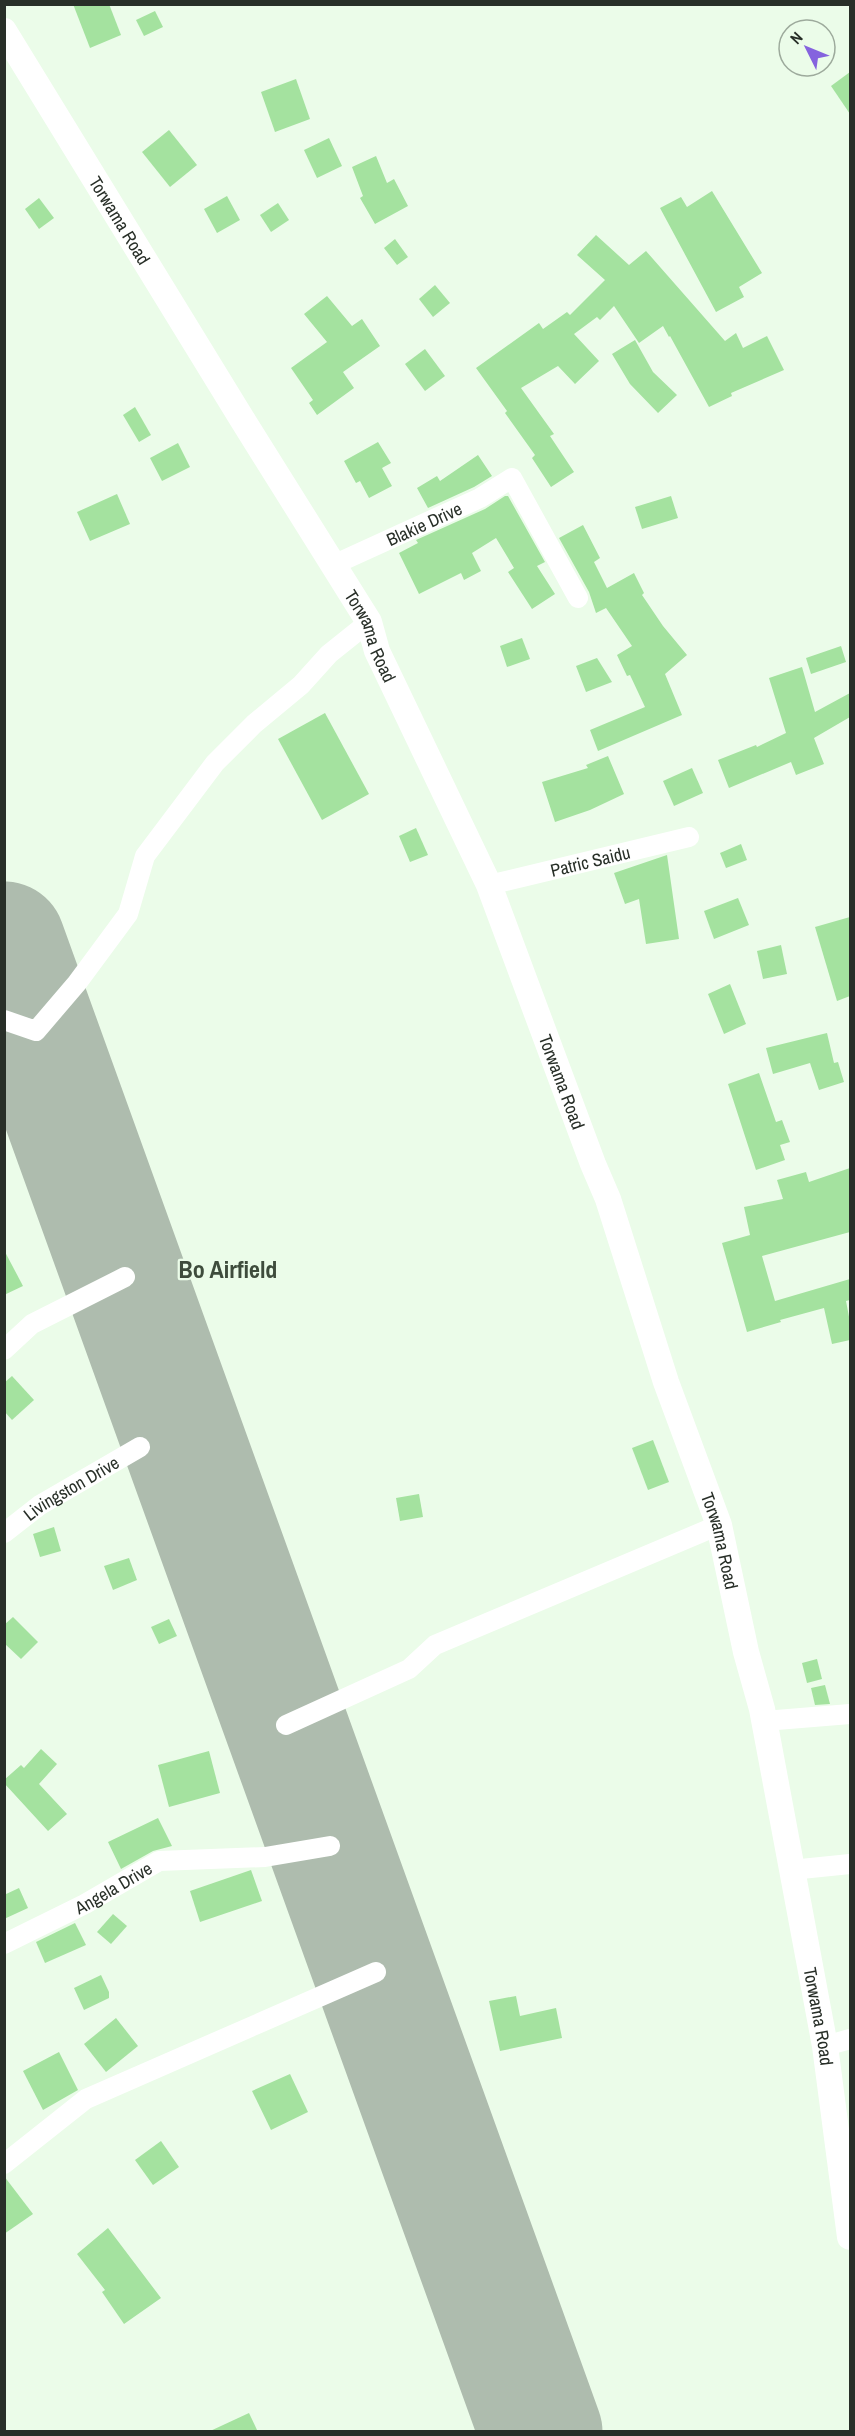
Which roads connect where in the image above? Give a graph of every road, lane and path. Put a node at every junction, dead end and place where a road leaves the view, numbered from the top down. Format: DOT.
graph roads {
  1 [pos="4,31"];
  2 [pos="333,565"];
  3 [pos="578,598"];
  4 [pos="369,622"];
  5 [pos="689,837"];
  6 [pos="489,885"];
  7 [pos="4,1020"];
  8 [pos="125,1277"];
  9 [pos="4,1350"];
  10 [pos="140,1448"];
  11 [pos="719,1525"];
  12 [pos="4,1533"];
  13 [pos="850,1714"];
  14 [pos="764,1721"];
  15 [pos="286,1725"];
  16 [pos="330,1846"];
  17 [pos="850,1864"];
  18 [pos="791,1870"];
  19 [pos="4,1944"];
  20 [pos="376,1972"];
  21 [pos="850,2039"];
  22 [pos="825,2046"];
  23 [pos="4,2164"];
  24 [pos="850,2237"];
  1 -- 2 [label="main road, Torwama Road"];
  2 -- 3 [label="street, Blakie Drive"];
  2 -- 4 [label="main road, Torwama Road"];
  4 -- 6 [label="main road, Torwama Road"];
  4 -- 7 [label="street"];
  5 -- 6 [label="street, Patric Saidu"];
  6 -- 11 [label="main road, Torwama Road"];
  8 -- 9 [label="street"];
  10 -- 12 [label="street, Livingston Drive"];
  11 -- 14 [label="main road, Torwama Road"];
  11 -- 15 [label="street"];
  13 -- 14 [label="street"];
  14 -- 18 [label="main road, Torwama Road"];
  16 -- 19 [label="street, Angela Drive"];
  17 -- 18 [label="street"];
  18 -- 22 [label="main road, Torwama Road"];
  20 -- 23 [label="street"];
  21 -- 22 [label="street"];
  22 -- 24 [label="main road, Torwama Road"];
}
